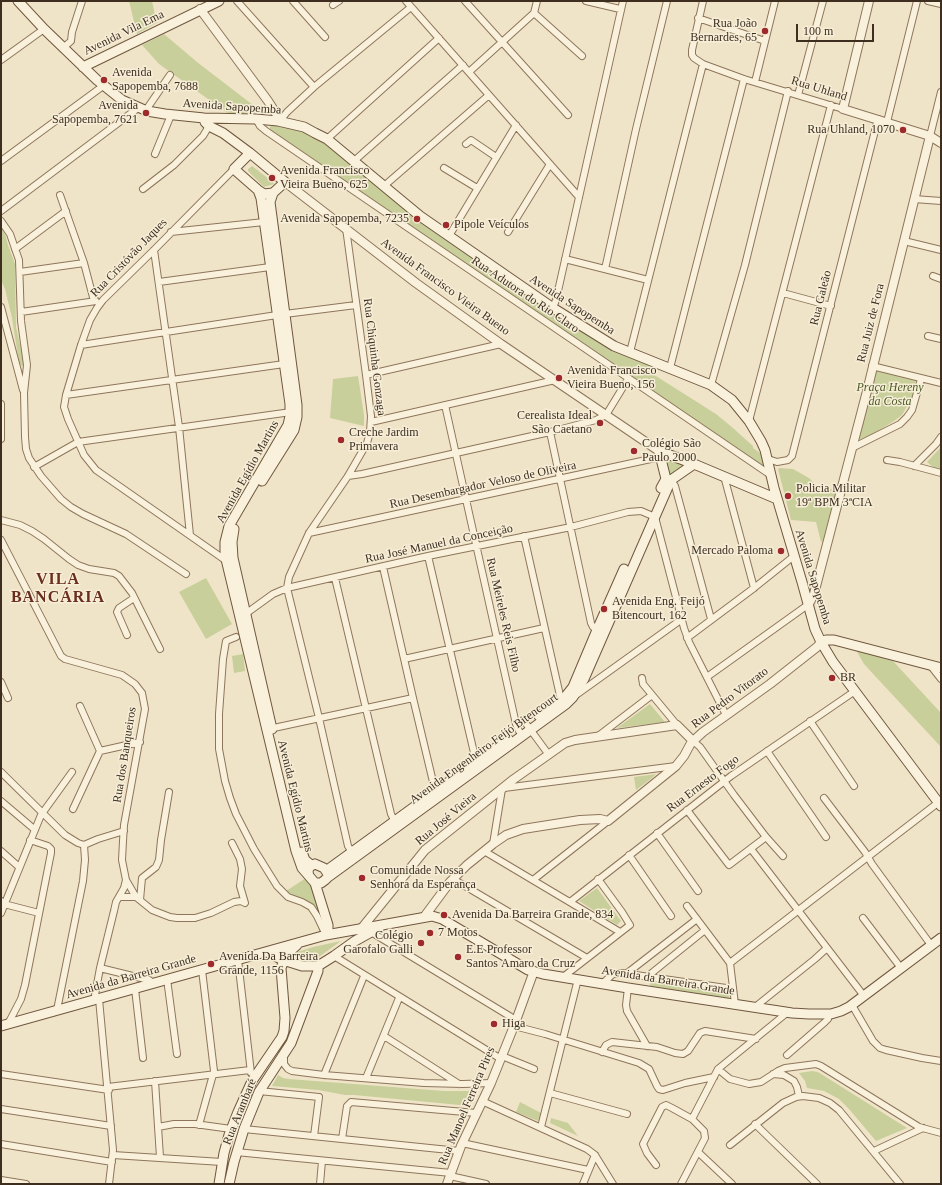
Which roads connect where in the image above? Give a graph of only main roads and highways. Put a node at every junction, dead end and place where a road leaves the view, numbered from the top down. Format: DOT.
graph roads {
  1 [pos="18,1"];
  2 [pos="219,1"];
  3 [pos="83,67"];
  4 [pos="204,118"];
  5 [pos="218,118"];
  6 [pos="222,134"];
  7 [pos="250,154"];
  8 [pos="258,190"];
  9 [pos="272,193"];
  10 [pos="281,315"];
  11 [pos="694,464"];
  12 [pos="668,479"];
  13 [pos="778,499"];
  14 [pos="229,559"];
  15 [pos="600,631"];
  16 [pos="821,642"];
  17 [pos="941,668"];
  18 [pos="269,729"];
  19 [pos="525,730"];
  20 [pos="940,804"];
  21 [pos="311,865"];
  22 [pos="309,876"];
  23 [pos="323,878"];
  24 [pos="382,925"];
  25 [pos="361,929"];
  26 [pos="336,933"];
  27 [pos="326,935"];
  28 [pos="941,938"];
  29 [pos="355,941"];
  30 [pos="299,943"];
  31 [pos="270,953"];
  32 [pos="283,960"];
  33 [pos="318,966"];
  34 [pos="281,978"];
  35 [pos="4,1025"];
  36 [pos="219,1184"];
  37 [pos="230,1184"];
  1 -- 3 [label="main road, Avenida Sapopemba"];
  2 -- 3 [label="main road, Avenida Vila Ema"];
  3 -- 4 [label="main road, Avenida Sapopemba"];
  4 -- 5 [label="main road, Avenida Sapopemba"];
  4 -- 6 [label="main road, Avenida Francisco Vieira Bueno"];
  5 -- 6 [label="main road"];
  5 -- 13 [label="main road, Avenida Sapopemba"];
  6 -- 7 [label="main road, Avenida Francisco Vieira Bueno"];
  7 -- 8 [label="main road, Rua Cristóvão Jaques"];
  7 -- 9 [label="main road, Avenida Francisco Vieira Bueno"];
  8 -- 9 [label="main road"];
  8 -- 10 [label="main road, Avenida Egídio Martins"];
  9 -- 10 [label="main road, Avenida Egídio Martins"];
  10 -- 14 [label="main road, Avenida Egídio Martins"];
  10 -- 14 [label="main road, Avenida Egídio Martins"];
  11 -- 12 [label="main road"];
  11 -- 12 [label="main road"];
  11 -- 13 [label="main road"];
  12 -- 15 [label="main road, Avenida Engenheiro Feijó Bitencourt"];
  13 -- 16 [label="main road, Avenida Sapopemba"];
  14 -- 18 [label="main road, Avenida Egídio Martins"];
  15 -- 19 [label="main road, Avenida Engenheiro Feijó Bitencourt"];
  15 -- 19 [label="main road, Avenida Engenheiro Feijó Bitencourt"];
  16 -- 17 [label="main road"];
  16 -- 20 [label="main road, Avenida Sapopemba"];
  18 -- 21 [label="main road, Avenida Egídio Martins"];
  18 -- 22 [label="main road, Avenida Egídio Martins"];
  19 -- 23 [label="main road, Avenida Engenheiro Feijó Bitencourt"];
  21 -- 22 [label="main road"];
  21 -- 23 [label="main road"];
  22 -- 23 [label="main road, Avenida Egídio Martins"];
  23 -- 26 [label="main road"];
  23 -- 27 [label="main road"];
  24 -- 25 [label="main road, Avenida da Barreira Grande"];
  24 -- 28 [label="main road, Avenida da Barreira Grande"];
  24 -- 29 [label="main road, Avenida da Barreira Grande"];
  25 -- 26 [label="main road, Avenida da Barreira Grande"];
  25 -- 29 [label="main road"];
  26 -- 27 [label="main road, Avenida da Barreira Grande"];
  27 -- 30 [label="main road, Avenida da Barreira Grande"];
  29 -- 33 [label="main road, Avenida da Barreira Grande"];
  30 -- 31 [label="main road, Avenida da Barreira Grande"];
  30 -- 32 [label="main road"];
  31 -- 32 [label="main road"];
  31 -- 34 [label="main road"];
  31 -- 35 [label="main road, Avenida da Barreira Grande"];
  32 -- 33 [label="main road"];
  32 -- 34 [label="main road"];
  33 -- 37 [label="main road, Rua Arambaré"];
  34 -- 36 [label="main road, Rua Arambaré"];
}
